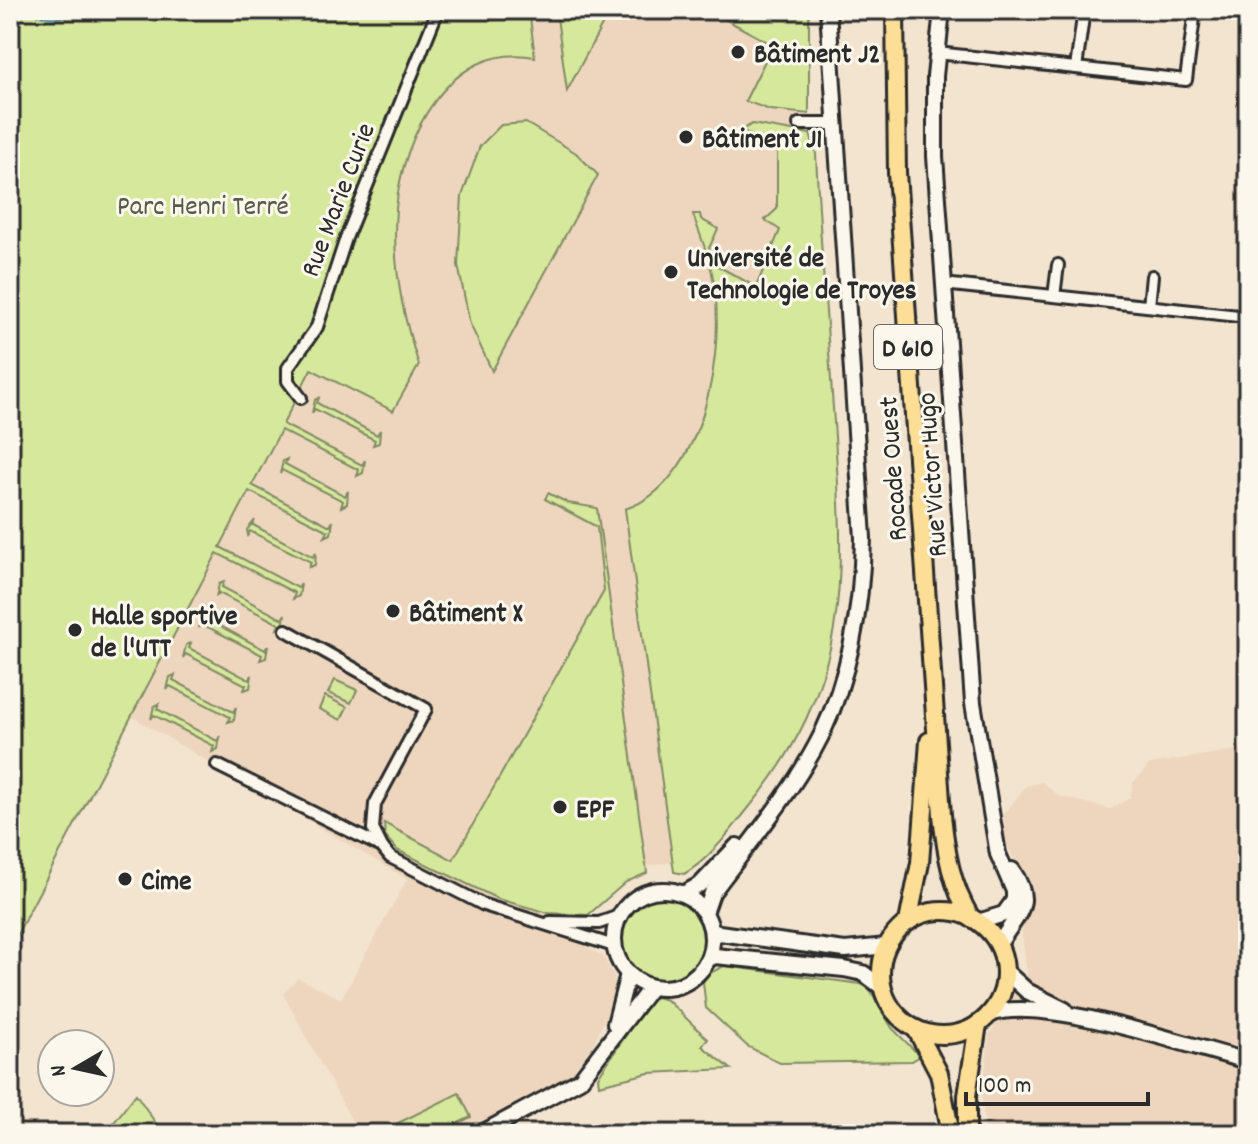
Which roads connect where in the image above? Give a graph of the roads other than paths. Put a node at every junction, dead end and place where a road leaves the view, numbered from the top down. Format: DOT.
graph roads {
  1 [pos="438,10"];
  2 [pos="828,10"];
  3 [pos="895,10"];
  4 [pos="942,10"];
  5 [pos="1084,10"];
  6 [pos="1195,10"];
  7 [pos="937,53"];
  8 [pos="1076,68"];
  9 [pos="799,124"];
  10 [pos="833,124"];
  11 [pos="1058,265"];
  12 [pos="1152,276"];
  13 [pos="943,284"];
  14 [pos="1054,296"];
  15 [pos="1149,306"];
  16 [pos="1248,317"];
  17 [pos="301,398"];
  18 [pos="286,630"];
  19 [pos="933,684"];
  20 [pos="217,765"];
  21 [pos="776,806"];
  22 [pos="996,838"];
  23 [pos="382,847"];
  24 [pos="683,894"];
  25 [pos="705,913"];
  26 [pos="619,916"];
  27 [pos="528,920"];
  28 [pos="974,920"];
  29 [pos="908,922"];
  30 [pos="712,932"];
  31 [pos="614,946"];
  32 [pos="887,946"];
  33 [pos="998,946"];
  34 [pos="708,959"];
  35 [pos="1004,970"];
  36 [pos="628,974"];
  37 [pos="651,987"];
  38 [pos="883,988"];
  39 [pos="984,1019"];
  40 [pos="1087,1019"];
  41 [pos="916,1029"];
  42 [pos="605,1047"];
  43 [pos="1248,1061"];
  44 [pos="480,1134"];
  45 [pos="951,1134"];
  46 [pos="967,1134"];
  1 -- 17 [label="street, Rue Marie Curie"];
  2 -- 10 [label="street"];
  3 -- 19 [label="main road, Rocade Ouest / D 610"];
  4 -- 7 [label="street, Rue Victor Hugo"];
  5 -- 8 [label="street"];
  6 -- 8 [label="street"];
  7 -- 8 [label="street"];
  7 -- 13 [label="street, Rue Victor Hugo"];
  9 -- 10 [label="street"];
  10 -- 21 [label="street"];
  11 -- 14 [label="street"];
  12 -- 15 [label="street"];
  13 -- 14 [label="street"];
  13 -- 22 [label="street, Rue Victor Hugo"];
  14 -- 15 [label="street"];
  15 -- 16 [label="street"];
  18 -- 23 [label="street"];
  19 -- 28 [label="main road, Rocade Ouest / D 610"];
  19 -- 29 [label="main road, Rocade Ouest / D 610"];
  20 -- 23 [label="street"];
  21 -- 24 [label="street"];
  21 -- 25 [label="street"];
  22 -- 28 [label="street, Rue Victor Hugo"];
  22 -- 33 [label="street, Rue Victor Hugo"];
  23 -- 27 [label="street"];
  24 -- 25 [label="street"];
  24 -- 26 [label="street"];
  25 -- 30 [label="street"];
  26 -- 27 [label="street"];
  26 -- 31 [label="street"];
  27 -- 31 [label="street"];
  28 -- 29 [label="main road"];
  28 -- 33 [label="main road"];
  29 -- 32 [label="main road"];
  30 -- 32 [label="street"];
  30 -- 34 [label="street"];
  31 -- 36 [label="street"];
  32 -- 38 [label="main road"];
  33 -- 35 [label="main road"];
  34 -- 37 [label="street"];
  34 -- 38 [label="street"];
  35 -- 39 [label="main road"];
  35 -- 40 [label="street"];
  36 -- 37 [label="street"];
  36 -- 42 [label="street"];
  37 -- 42 [label="street"];
  38 -- 41 [label="main road"];
  39 -- 40 [label="street"];
  39 -- 41 [label="main road"];
  39 -- 46 [label="main road"];
  40 -- 43 [label="street"];
  41 -- 45 [label="main road"];
  42 -- 44 [label="street"];
}
